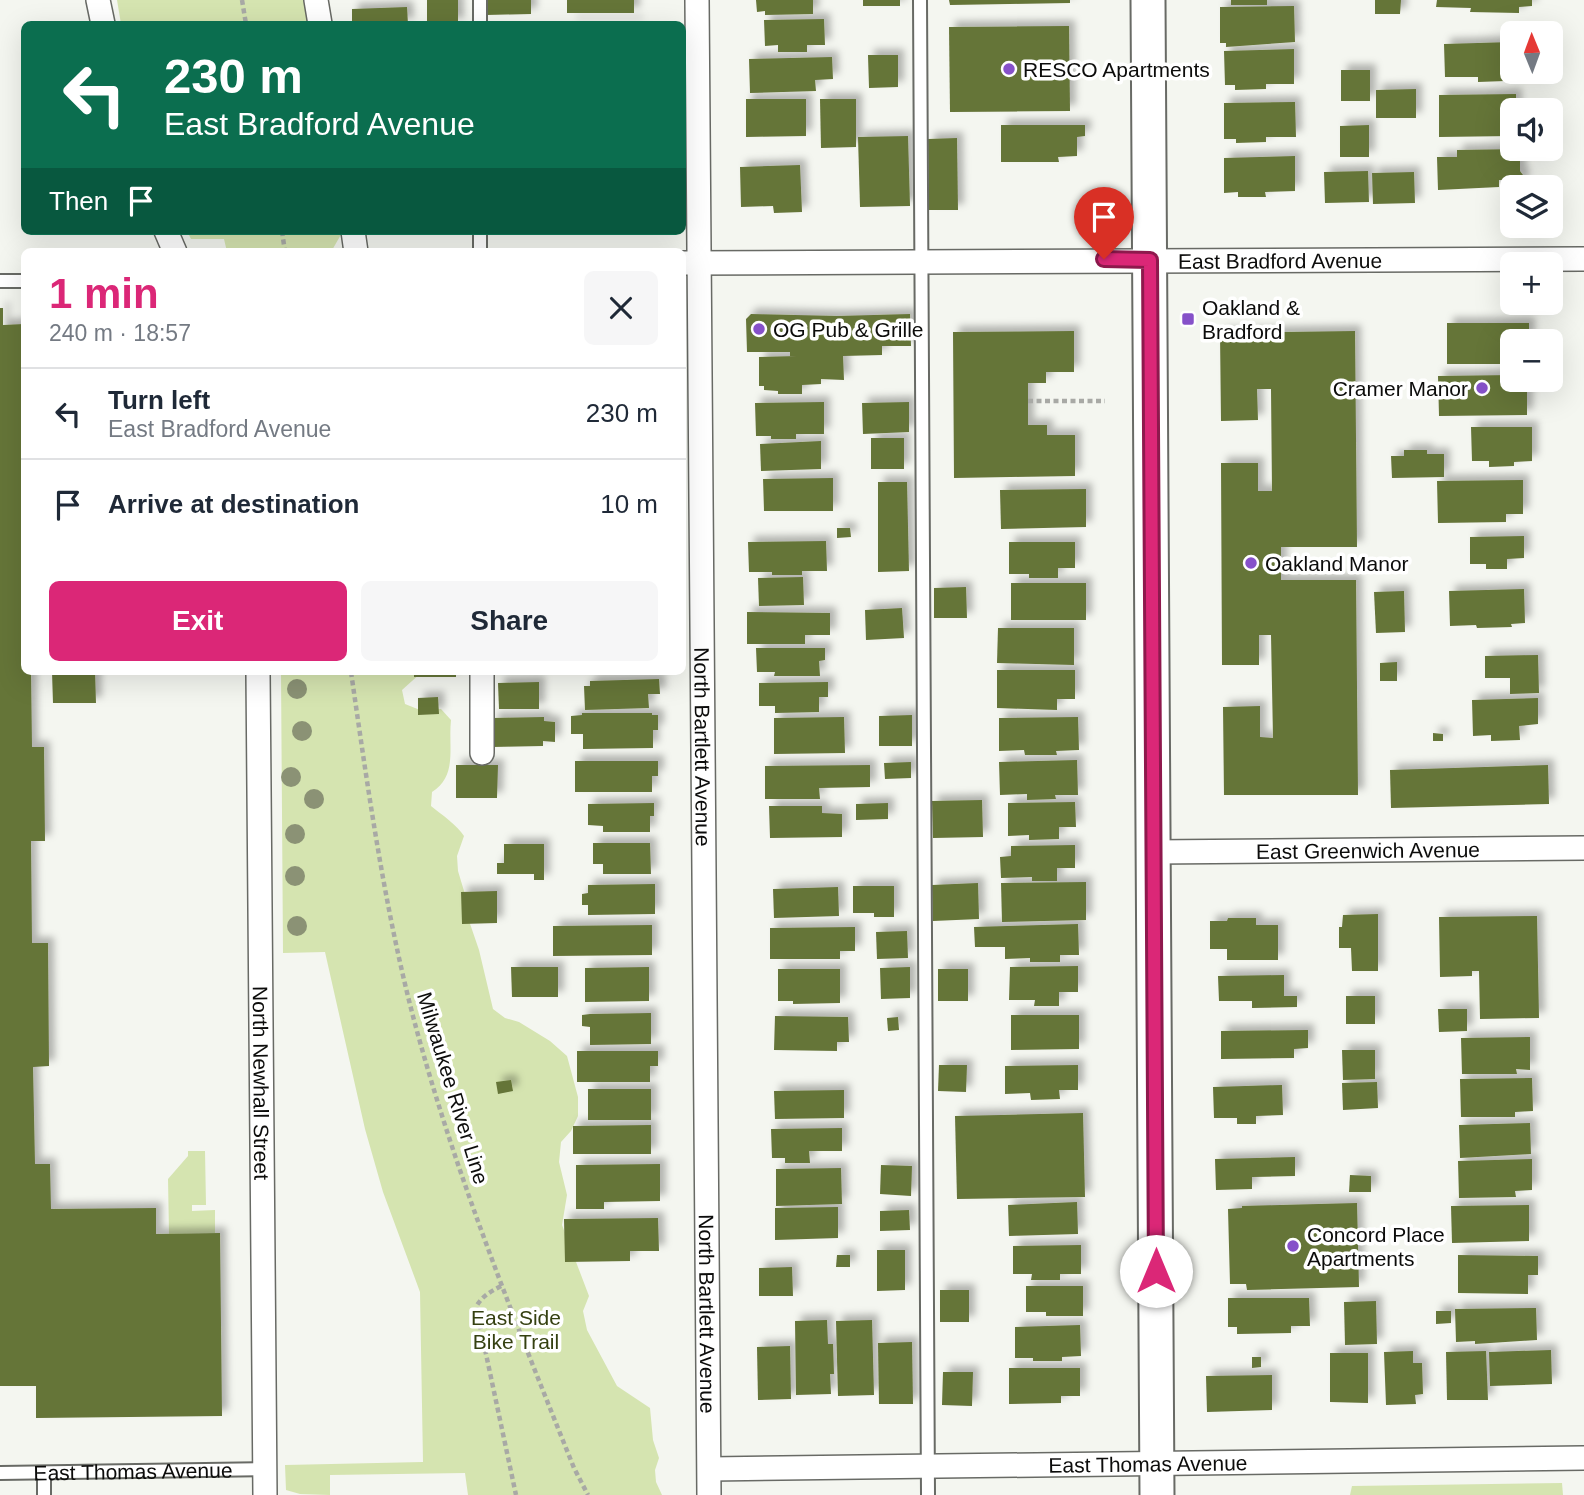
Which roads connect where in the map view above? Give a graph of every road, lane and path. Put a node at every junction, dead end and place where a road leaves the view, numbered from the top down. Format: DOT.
graph roads {
  1 [pos="98,0"];
  2 [pos="242,0"];
  3 [pos="316,0"];
  4 [pos="480,0"];
  5 [pos="698,0"];
  6 [pos="920,0"];
  7 [pos="1147,0"];
  8 [pos="102,21"];
  9 [pos="246,21"];
  10 [pos="320,21"];
  11 [pos="480,21"];
  12 [pos="1584,259"];
  13 [pos="1150,260"];
  14 [pos="921,261"];
  15 [pos="691,263"];
  16 [pos="21,281"];
  17 [pos="0,282"];
  18 [pos="1028,401"];
  19 [pos="1105,401"];
  20 [pos="258,675"];
  21 [pos="351,675"];
  22 [pos="482,675"];
  23 [pos="482,753"];
  24 [pos="1584,848"];
  25 [pos="1153,852"];
  26 [pos="501,1286"];
  27 [pos="1584,1458"];
  28 [pos="928,1466"];
  29 [pos="265,1469"];
  30 [pos="710,1469"];
  31 [pos="0,1473"];
  32 [pos="44,1473"];
  33 [pos="1157,1479"];
  34 [pos="44,1495"];
  35 [pos="265,1495"];
  36 [pos="516,1495"];
  37 [pos="588,1495"];
  38 [pos="709,1495"];
  39 [pos="928,1495"];
  1 -- 8 [label="street"];
  2 -- 9 [label="path"];
  3 -- 10 [label="street"];
  4 -- 11 [label="lane"];
  5 -- 15 [label="street, North Bartlett Avenue"];
  6 -- 14 [label="lane"];
  7 -- 13 [label="main road"];
  12 -- 13 [label="street, East Bradford Avenue"];
  13 -- 14 [label="street, East Bradford Avenue"];
  13 -- 25 [label="main road"];
  14 -- 15 [label="street, East Bradford Avenue"];
  14 -- 28 [label="lane"];
  15 -- 30 [label="street, North Bartlett Avenue"];
  16 -- 17 [label="lane"];
  18 -- 19 [label="path"];
  20 -- 29 [label="street, North Newhall Street"];
  21 -- 26 [label="path, Milwaukee River Line"];
  22 -- 23 [label="street"];
  24 -- 25 [label="street, East Greenwich Avenue"];
  25 -- 33 [label="main road"];
  26 -- 36 [label="path"];
  26 -- 37 [label="path, Milwaukee River Line"];
  27 -- 33 [label="street, East Thomas Avenue"];
  28 -- 30 [label="street, East Thomas Avenue"];
  28 -- 33 [label="street, East Thomas Avenue"];
  28 -- 39 [label="lane"];
  29 -- 32 [label="lane, East Thomas Avenue"];
  29 -- 35 [label="street, North Newhall Street"];
  30 -- 38 [label="street, North Bartlett Avenue"];
  31 -- 32 [label="lane, East Thomas Avenue"];
  32 -- 34 [label="lane"];
}
